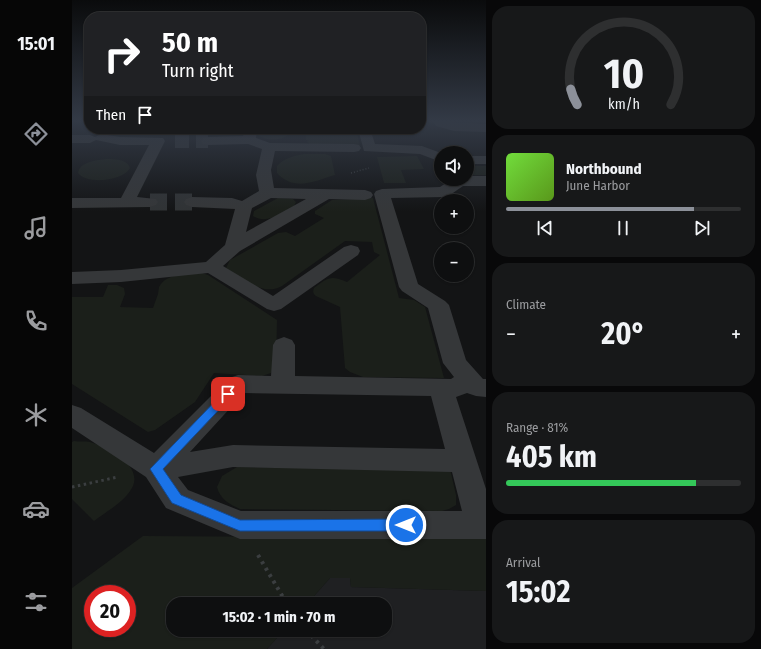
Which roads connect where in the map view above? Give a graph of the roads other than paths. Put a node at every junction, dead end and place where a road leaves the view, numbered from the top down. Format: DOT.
graph roads {
  1 [pos="157,151"];
  2 [pos="268,151"];
  3 [pos="474,160"];
  4 [pos="486,160"];
  5 [pos="486,181"];
  6 [pos="268,193"];
  7 [pos="326,194"];
  8 [pos="373,194"];
  9 [pos="127,202"];
  10 [pos="150,202"];
  11 [pos="192,202"];
  12 [pos="72,203"];
  13 [pos="244,206"];
  14 [pos="234,248"];
  15 [pos="351,251"];
  16 [pos="211,267"];
  17 [pos="72,278"];
  18 [pos="284,345"];
  19 [pos="478,384"];
  20 [pos="283,385"];
  21 [pos="441,388"];
  22 [pos="76,422"];
  23 [pos="462,461"];
  24 [pos="156,469"];
  25 [pos="484,525"];
  1 -- 9 [label="lane"];
  2 -- 6 [label="lane"];
  3 -- 4 [label="lane"];
  5 -- 8 [label="lane"];
  6 -- 7 [label="lane"];
  6 -- 13 [label="lane"];
  7 -- 8 [label="lane"];
  7 -- 14 [label="lane"];
  8 -- 19 [label="lane"];
  9 -- 10 [label="lane"];
  9 -- 12 [label="lane"];
  11 -- 13 [label="lane"];
  13 -- 14 [label="lane"];
  14 -- 16 [label="lane"];
  15 -- 16 [label="lane"];
  16 -- 17 [label="lane"];
  18 -- 20 [label="lane"];
  19 -- 21 [label="lane"];
  20 -- 21 [label="lane"];
  20 -- 24 [label="lane"];
  21 -- 23 [label="lane"];
  22 -- 24 [label="lane"];
  23 -- 24 [label="lane"];
  23 -- 25 [label="lane"];
  24 -- 25 [label="lane"];
}
